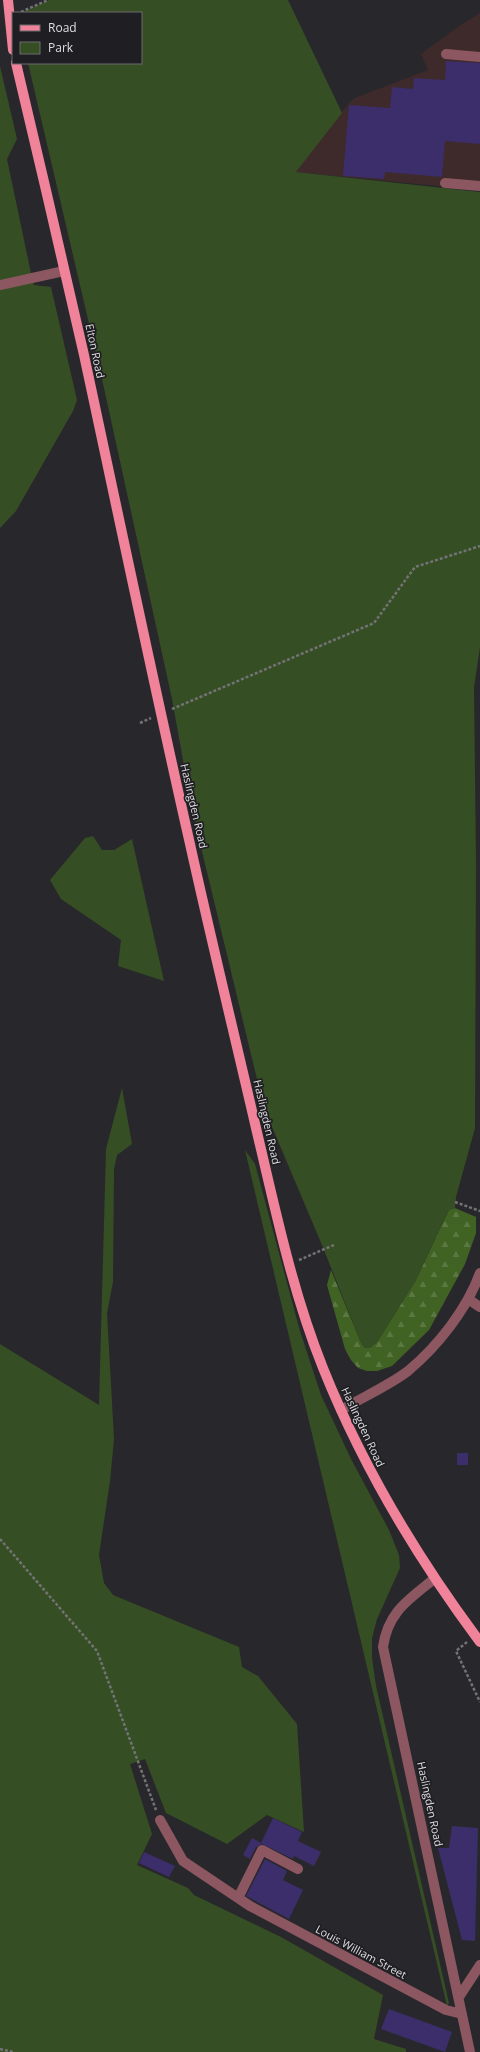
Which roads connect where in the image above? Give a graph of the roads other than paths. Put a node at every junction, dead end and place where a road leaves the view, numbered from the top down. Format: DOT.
graph roads {
  1 [pos="8,0"];
  2 [pos="12,40"];
  3 [pos="446,54"];
  4 [pos="480,57"];
  5 [pos="16,64"];
  6 [pos="445,183"];
  7 [pos="480,186"];
  8 [pos="64,271"];
  9 [pos="0,285"];
  10 [pos="145,645"];
  11 [pos="480,1273"];
  12 [pos="468,1299"];
  13 [pos="480,1307"];
  14 [pos="341,1410"];
  15 [pos="434,1579"];
  16 [pos="478,1639"];
  17 [pos="160,1820"];
  18 [pos="298,1869"];
  19 [pos="238,1898"];
  20 [pos="480,1965"];
  21 [pos="459,1997"];
  22 [pos="462,2014"];
  23 [pos="470,2052"];
  1 -- 2 [label="main road"];
  3 -- 4 [label="street"];
  5 -- 8 [label="main road, Elton Road"];
  6 -- 7 [label="street"];
  8 -- 9 [label="street"];
  8 -- 10 [label="main road, Elton Road"];
  10 -- 14 [label="main road, Haslingden Road"];
  11 -- 12 [label="street"];
  12 -- 13 [label="street"];
  12 -- 14 [label="street"];
  14 -- 15 [label="main road, Haslingden Road"];
  15 -- 16 [label="main road, Haslingden Road"];
  15 -- 21 [label="street, Haslingden Road"];
  17 -- 19 [label="street, Louis William Street"];
  18 -- 19 [label="street"];
  19 -- 22 [label="street, Louis William Street"];
  20 -- 21 [label="street"];
  21 -- 22 [label="street, Haslingden Road"];
  22 -- 23 [label="street, Haslingden Road"];
}
